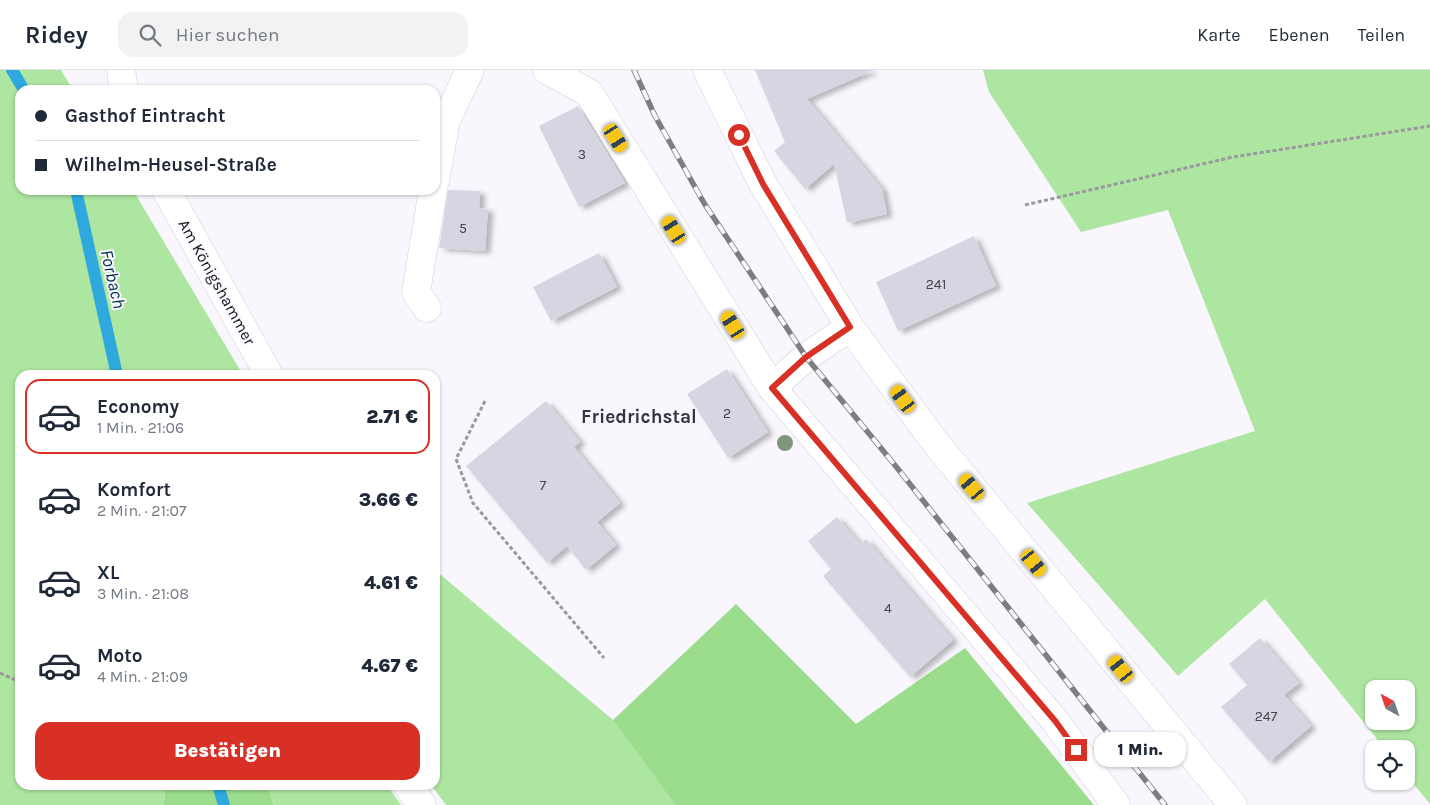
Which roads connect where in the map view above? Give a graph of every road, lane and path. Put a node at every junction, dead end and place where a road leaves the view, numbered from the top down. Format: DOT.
graph roads {
  1 [pos="121,70"];
  2 [pos="470,70"];
  3 [pos="548,70"];
  4 [pos="707,70"];
  5 [pos="123,85"];
  6 [pos="1430,126"];
  7 [pos="440,153"];
  8 [pos="169,195"];
  9 [pos="432,195"];
  10 [pos="1024,205"];
  11 [pos="427,308"];
  12 [pos="850,327"];
  13 [pos="266,370"];
  14 [pos="772,388"];
  15 [pos="485,401"];
  16 [pos="604,658"];
  17 [pos="0,673"];
  18 [pos="15,680"];
  19 [pos="411,790"];
  20 [pos="422,805"];
  21 [pos="1116,805"];
  22 [pos="1233,805"];
  1 -- 5 [label="street"];
  2 -- 7 [label="street"];
  3 -- 14 [label="street"];
  4 -- 12 [label="street"];
  6 -- 10 [label="path"];
  8 -- 13 [label="street, Am Königshammer"];
  9 -- 11 [label="street"];
  12 -- 14 [label="street"];
  12 -- 22 [label="street"];
  14 -- 21 [label="street"];
  15 -- 16 [label="path"];
  17 -- 18 [label="path"];
  19 -- 20 [label="street"];
}
